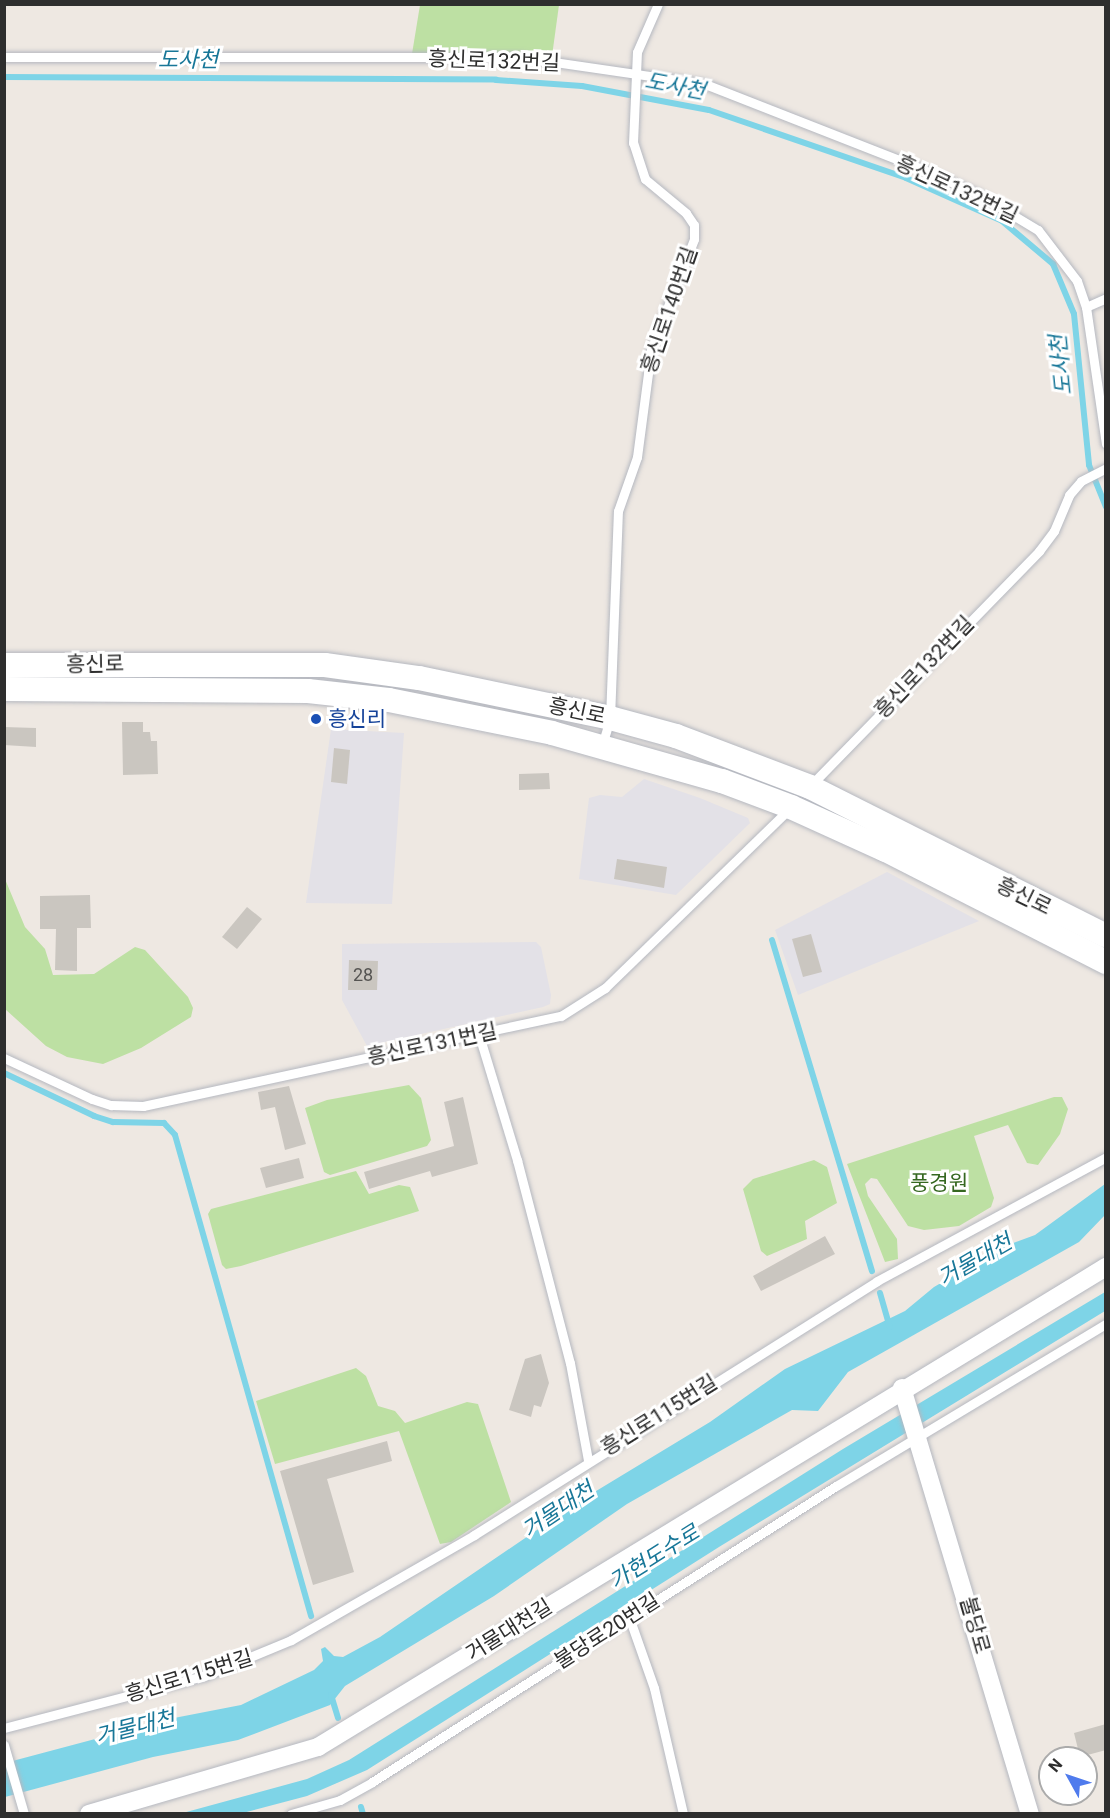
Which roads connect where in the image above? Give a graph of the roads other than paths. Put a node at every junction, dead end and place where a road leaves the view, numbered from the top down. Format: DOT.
graph roads {
  1 [pos="658,4"];
  2 [pos="4,57"];
  3 [pos="635,80"];
  4 [pos="1106,298"];
  5 [pos="1086,307"];
  6 [pos="1106,444"];
  7 [pos="1103,470"];
  8 [pos="4,665"];
  9 [pos="4,689"];
  10 [pos="610,718"];
  11 [pos="602,747"];
  12 [pos="810,787"];
  13 [pos="791,807"];
  14 [pos="1106,936"];
  15 [pos="1106,962"];
  16 [pos="479,1035"];
  17 [pos="4,1058"];
  18 [pos="1106,1156"];
  19 [pos="1106,1267"];
  20 [pos="1106,1324"];
  21 [pos="902,1388"];
  22 [pos="919,1437"];
  23 [pos="588,1460"];
  24 [pos="629,1617"];
  25 [pos="4,1728"];
  26 [pos="5,1746"];
  27 [pos="24,1814"];
  28 [pos="89,1814"];
  29 [pos="291,1814"];
  30 [pos="683,1814"];
  31 [pos="1030,1814"];
  1 -- 3 [label="lane, 흥신로140번길"];
  2 -- 3 [label="lane, 흥신로132번길"];
  3 -- 5 [label="lane, 흥신로132번길"];
  3 -- 10 [label="lane, 흥신로140번길"];
  4 -- 5 [label="lane"];
  5 -- 6 [label="lane, 흥신로132번길"];
  7 -- 12 [label="lane, 흥신로132번길"];
  8 -- 10 [label="main road, 흥신로"];
  9 -- 11 [label="main road, 흥신로"];
  10 -- 11 [label="lane, 흥신로140번길"];
  10 -- 12 [label="main road, 흥신로"];
  11 -- 13 [label="main road, 흥신로"];
  12 -- 14 [label="main road, 흥신로"];
  13 -- 15 [label="main road, 흥신로"];
  13 -- 16 [label="lane, 흥신로131번길"];
  16 -- 17 [label="lane, 흥신로131번길"];
  16 -- 23 [label="lane"];
  18 -- 23 [label="lane, 흥신로115번길"];
  19 -- 21 [label="street"];
  20 -- 22 [label="lane, 불당로20번길"];
  21 -- 22 [label="street, 불당로"];
  21 -- 28 [label="street, 거물대천길"];
  22 -- 24 [label="lane, 불당로20번길"];
  22 -- 31 [label="street, 불당로"];
  23 -- 25 [label="lane, 흥신로115번길"];
  24 -- 29 [label="lane, 불당로20번길"];
  24 -- 30 [label="lane"];
  26 -- 27 [label="lane"];
}
